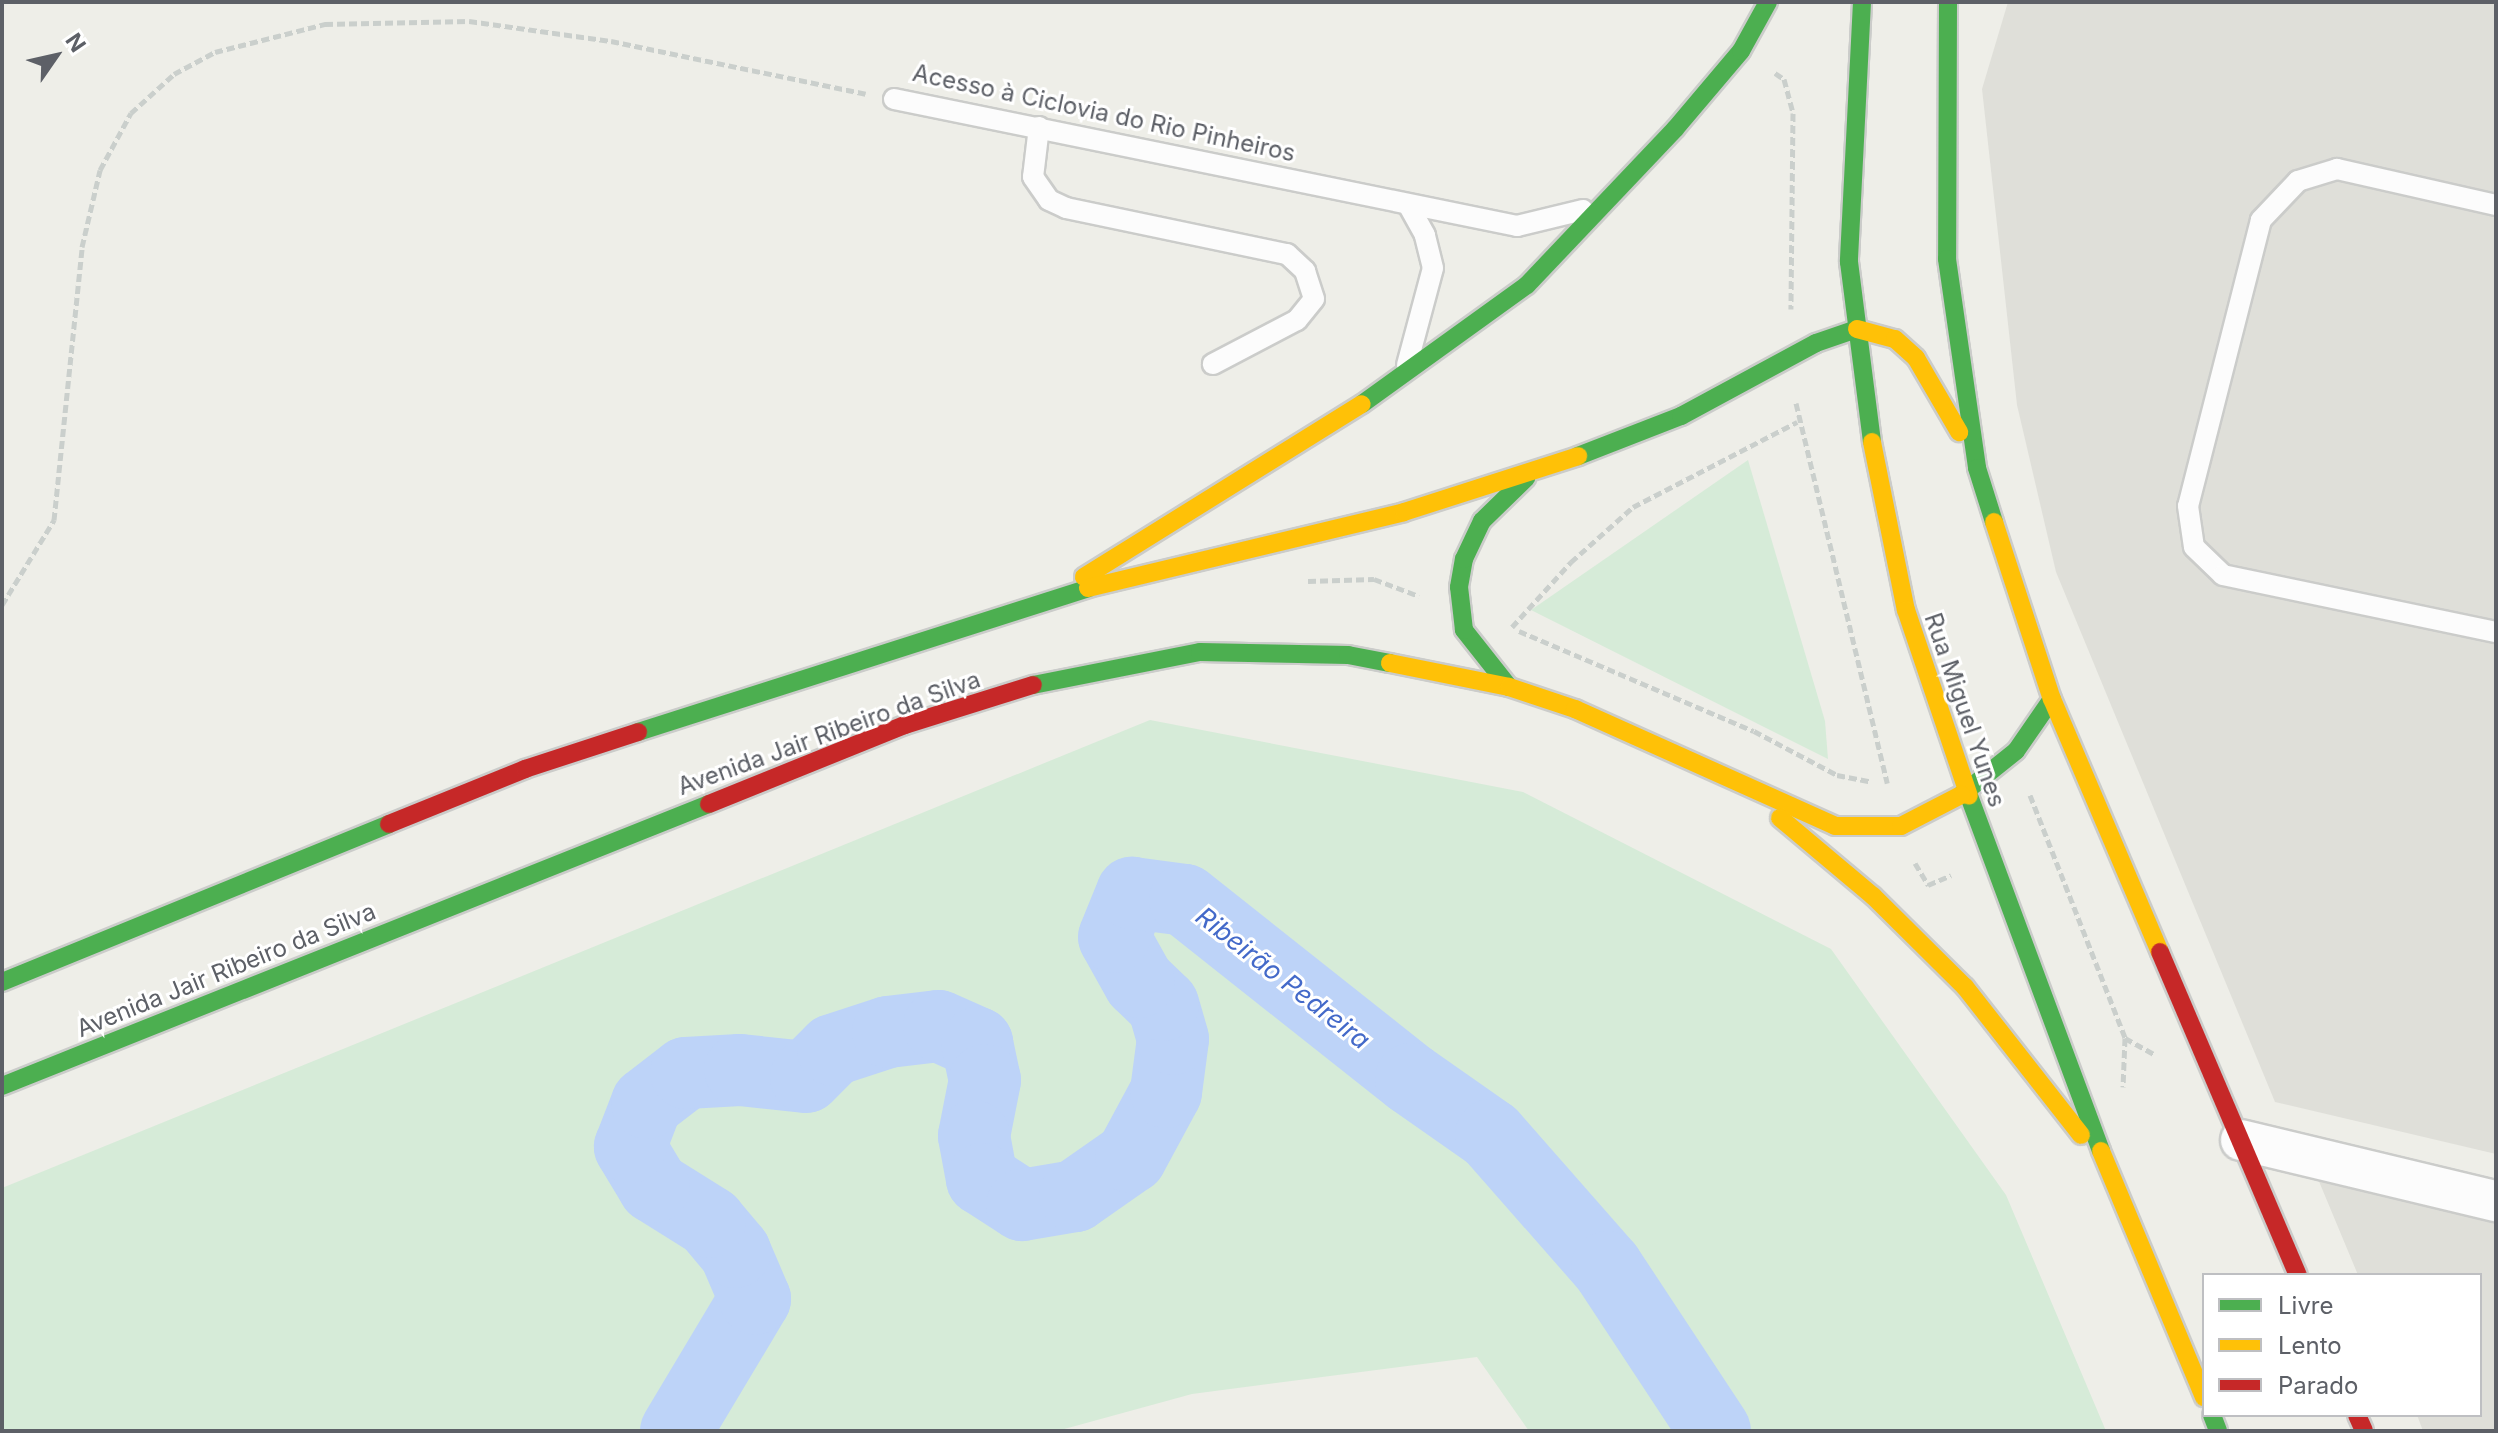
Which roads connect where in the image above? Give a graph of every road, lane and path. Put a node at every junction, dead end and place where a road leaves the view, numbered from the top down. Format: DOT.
graph roads {
  1 [pos="1768,2"];
  2 [pos="1862,2"];
  3 [pos="1948,2"];
  4 [pos="1784,79"];
  5 [pos="884,98"];
  6 [pos="1039,127"];
  7 [pos="1617,195"];
  8 [pos="2496,205"];
  9 [pos="1409,206"];
  10 [pos="1791,316"];
  11 [pos="1857,329"];
  12 [pos="1213,364"];
  13 [pos="1402,379"];
  14 [pos="1797,422"];
  15 [pos="1977,468"];
  16 [pos="1531,474"];
  17 [pos="1300,581"];
  18 [pos="1416,594"];
  19 [pos="1055,596"];
  20 [pos="2,605"];
  21 [pos="2496,632"];
  22 [pos="1509,687"];
  23 [pos="2052,699"];
  24 [pos="1741,786"];
  25 [pos="1968,791"];
  26 [pos="2040,828"];
  27 [pos="1914,860"];
  28 [pos="1947,877"];
  29 [pos="2,982"];
  30 [pos="2125,1038"];
  31 [pos="2,1086"];
  32 [pos="2241,1140"];
  33 [pos="2108,1170"];
  34 [pos="2496,1201"];
  35 [pos="2297,1273"];
  36 [pos="2202,1392"];
  1 -- 7 [label="main road"];
  2 -- 11 [label="main road, Rua Miguel Yunes"];
  3 -- 15 [label="main road"];
  4 -- 10 [label="path"];
  5 -- 6 [label="lane"];
  5 -- 20 [label="path"];
  6 -- 9 [label="lane"];
  6 -- 12 [label="lane"];
  7 -- 9 [label="lane"];
  7 -- 13 [label="main road"];
  8 -- 21 [label="lane"];
  9 -- 13 [label="lane"];
  11 -- 15 [label="main road"];
  11 -- 16 [label="main road"];
  11 -- 25 [label="main road, Rua Miguel Yunes"];
  13 -- 19 [label="main road"];
  14 -- 14 [label="path"];
  15 -- 23 [label="main road"];
  16 -- 19 [label="main road"];
  16 -- 22 [label="main road"];
  17 -- 18 [label="path"];
  19 -- 29 [label="main road"];
  22 -- 24 [label="main road, Avenida Jair Ribeiro da Silva"];
  22 -- 31 [label="main road, Avenida Jair Ribeiro da Silva"];
  23 -- 25 [label="main road, Avenida Jair Ribeiro da Silva"];
  23 -- 32 [label="main road"];
  24 -- 25 [label="main road, Avenida Jair Ribeiro da Silva"];
  24 -- 33 [label="main road"];
  25 -- 33 [label="main road, Rua Miguel Yunes"];
  26 -- 30 [label="path"];
  27 -- 28 [label="path"];
  32 -- 34 [label="street"];
  32 -- 35 [label="main road"];
  33 -- 36 [label="main road, Rua Miguel Yunes"];
}
